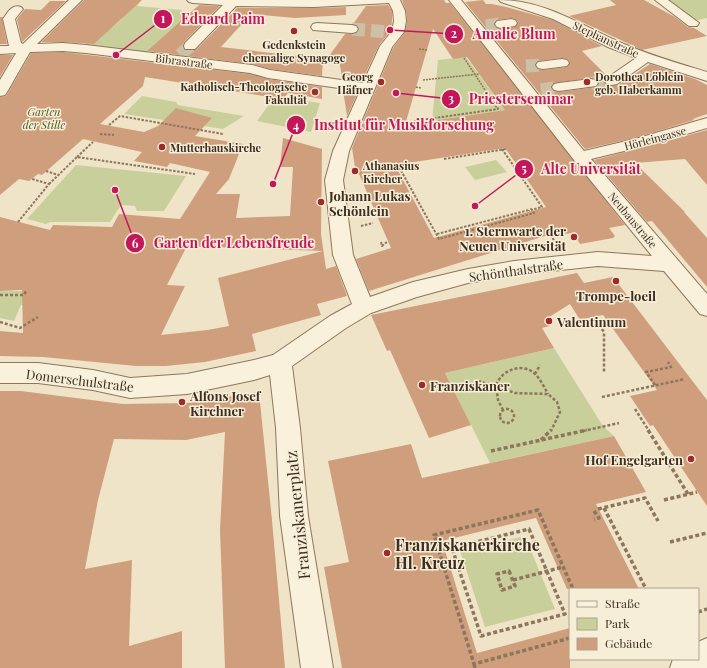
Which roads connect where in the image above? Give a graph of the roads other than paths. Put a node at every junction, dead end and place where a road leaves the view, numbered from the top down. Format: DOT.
graph roads {
  1 [pos="76,0"];
  2 [pos="193,0"];
  3 [pos="386,0"];
  4 [pos="394,0"];
  5 [pos="455,0"];
  6 [pos="505,0"];
  7 [pos="661,0"];
  8 [pos="232,3"];
  9 [pos="17,10"];
  10 [pos="693,23"];
  11 [pos="317,27"];
  12 [pos="352,29"];
  13 [pos="26,48"];
  14 [pos="0,50"];
  15 [pos="182,54"];
  16 [pos="646,57"];
  17 [pos="562,63"];
  18 [pos="543,65"];
  19 [pos="526,66"];
  20 [pos="508,68"];
  21 [pos="707,77"];
  22 [pos="612,81"];
  23 [pos="591,83"];
  24 [pos="559,87"];
  25 [pos="368,88"];
  26 [pos="0,92"];
  27 [pos="707,123"];
  28 [pos="580,157"];
  29 [pos="671,264"];
  30 [pos="364,307"];
  31 [pos="707,308"];
  32 [pos="280,362"];
  33 [pos="0,373"];
  34 [pos="698,660"];
  35 [pos="317,668"];
  36 [pos="686,668"];
  1 -- 13 [label="street"];
  2 -- 8 [label="street"];
  3 -- 8 [label="street"];
  4 -- 25 [label="street"];
  5 -- 20 [label="street, Neubaustraße"];
  6 -- 16 [label="street, Stephanstraße"];
  7 -- 10 [label="street"];
  8 -- 15 [label="street"];
  9 -- 13 [label="street"];
  11 -- 12 [label="street"];
  13 -- 14 [label="street, Bibrastraße"];
  13 -- 15 [label="street, Bibrastraße"];
  13 -- 26 [label="street"];
  15 -- 25 [label="street, Bibrastraße"];
  16 -- 21 [label="street, Stephanstraße"];
  16 -- 22 [label="street"];
  17 -- 18 [label="street"];
  19 -- 20 [label="street"];
  20 -- 28 [label="street, Neubaustraße"];
  23 -- 24 [label="street"];
  25 -- 30 [label="street"];
  27 -- 28 [label="street, Hörleingasse"];
  28 -- 29 [label="street, Neubaustraße"];
  29 -- 30 [label="street, Schönthalstraße"];
  29 -- 31 [label="street, Neubaustraße"];
  30 -- 32 [label="street, Domerschulstraße"];
  32 -- 33 [label="street, Domerschulstraße"];
  32 -- 35 [label="street, Franziskanerplatz"];
  34 -- 36 [label="street"];
}
